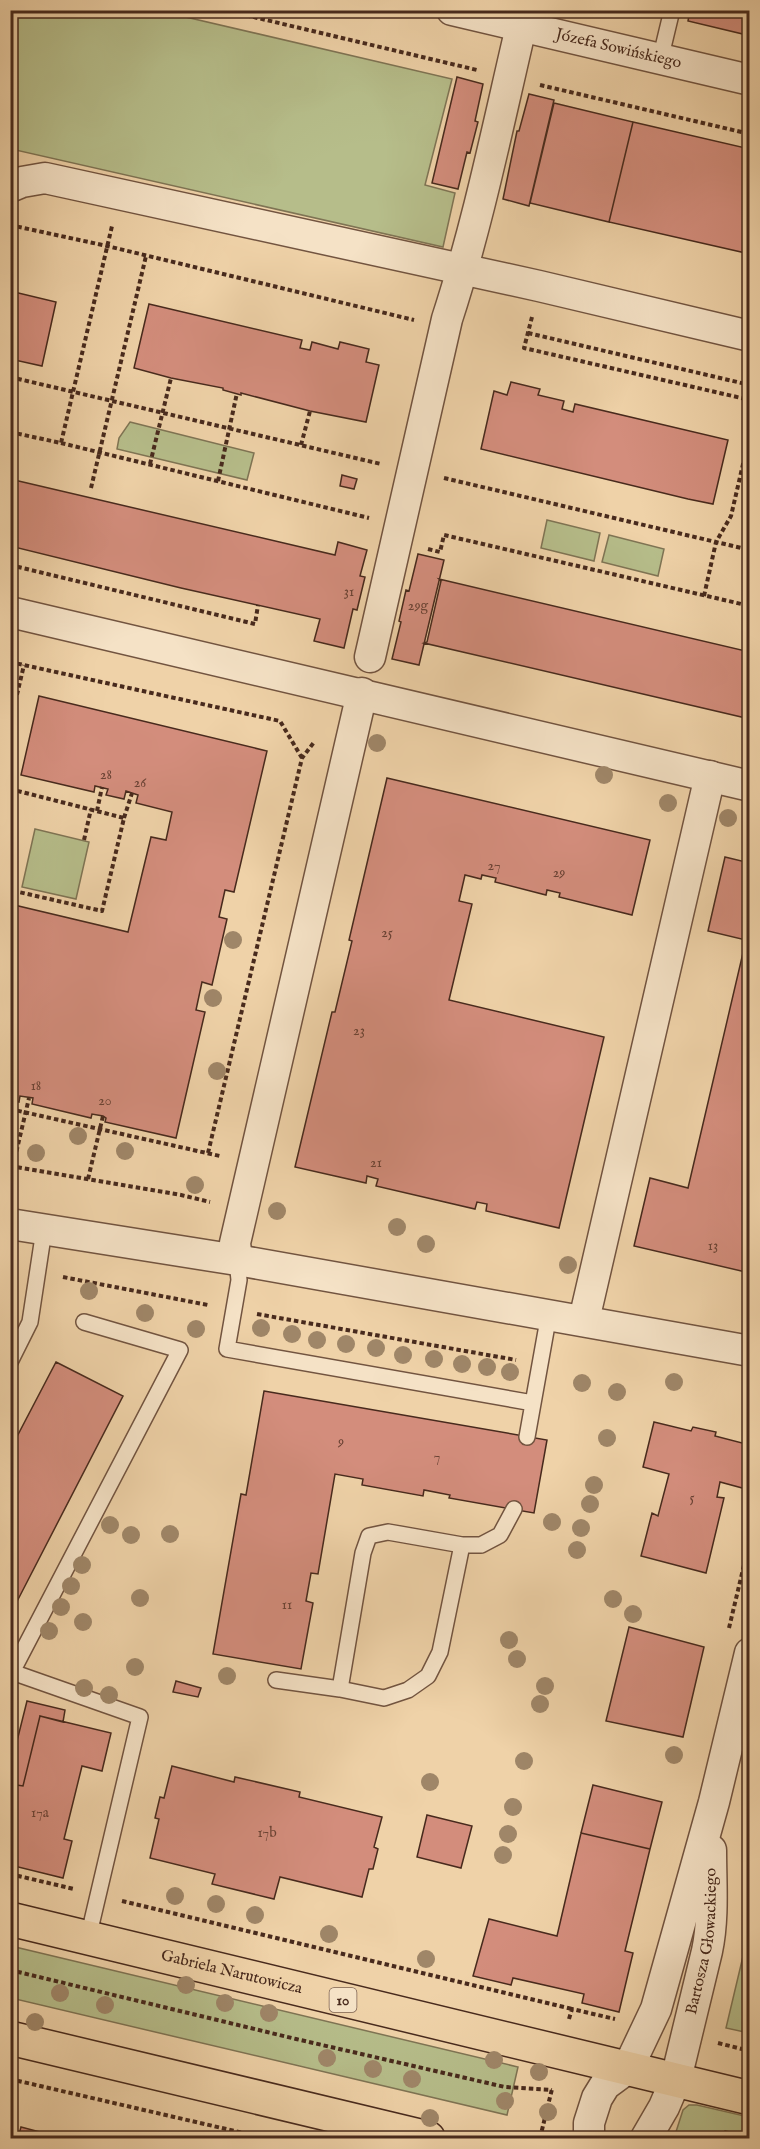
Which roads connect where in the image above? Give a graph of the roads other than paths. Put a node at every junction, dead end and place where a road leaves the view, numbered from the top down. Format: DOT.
graph roads {
  1 [pos="452,10"];
  2 [pos="672,10"];
  3 [pos="520,27"];
  4 [pos="660,60"];
  5 [pos="750,80"];
  6 [pos="10,187"];
  7 [pos="463,270"];
  8 [pos="750,336"];
  9 [pos="12,620"];
  10 [pos="370,657"];
  11 [pos="352,691"];
  12 [pos="711,776"];
  13 [pos="750,786"];
  14 [pos="10,1224"];
  15 [pos="44,1230"];
  16 [pos="237,1260"];
  17 [pos="549,1314"];
  18 [pos="584,1320"];
  19 [pos="84,1322"];
  20 [pos="750,1351"];
  21 [pos="10,1362"];
  22 [pos="533,1403"];
  23 [pos="527,1437"];
  24 [pos="514,1509"];
  25 [pos="462,1545"];
  26 [pos="750,1653"];
  27 [pos="276,1680"];
  28 [pos="339,1689"];
  29 [pos="714,1802"];
  30 [pos="10,1919"];
  31 [pos="88,1938"];
  32 [pos="10,2038"];
  33 [pos="628,2068"];
  34 [pos="676,2079"];
  35 [pos="750,2098"];
  36 [pos="428,2139"];
  37 [pos="589,2139"];
  38 [pos="646,2139"];
  1 -- 3 [label="street, Józefa Sowińskiego"];
  2 -- 4 [label="lane"];
  3 -- 4 [label="street, Józefa Sowińskiego"];
  3 -- 7 [label="street"];
  4 -- 5 [label="street, Józefa Sowińskiego"];
  6 -- 7 [label="street"];
  7 -- 8 [label="street"];
  7 -- 10 [label="street"];
  9 -- 11 [label="street"];
  11 -- 12 [label="street"];
  11 -- 16 [label="street"];
  12 -- 13 [label="street"];
  12 -- 18 [label="street"];
  14 -- 15 [label="street"];
  15 -- 16 [label="street"];
  15 -- 21 [label="lane"];
  16 -- 17 [label="street"];
  16 -- 22 [label="lane"];
  17 -- 18 [label="street"];
  17 -- 22 [label="lane"];
  18 -- 20 [label="street"];
  19 -- 31 [label="lane"];
  22 -- 23 [label="lane"];
  24 -- 25 [label="lane"];
  25 -- 28 [label="lane"];
  25 -- 28 [label="lane"];
  26 -- 29 [label="street, Bartosza Głowackiego"];
  27 -- 28 [label="lane"];
  29 -- 33 [label="street, Bartosza Głowackiego"];
  29 -- 34 [label="street, Bartosza Głowackiego"];
  30 -- 31 [label="main road, Gabriela Narutowicza / 10"];
  31 -- 33 [label="main road, Gabriela Narutowicza / 10"];
  32 -- 36 [label="main road"];
  33 -- 34 [label="main road, Gabriela Narutowicza / 10"];
  33 -- 37 [label="street"];
  34 -- 35 [label="main road, Gabriela Narutowicza / 10"];
  34 -- 38 [label="street"];
}
